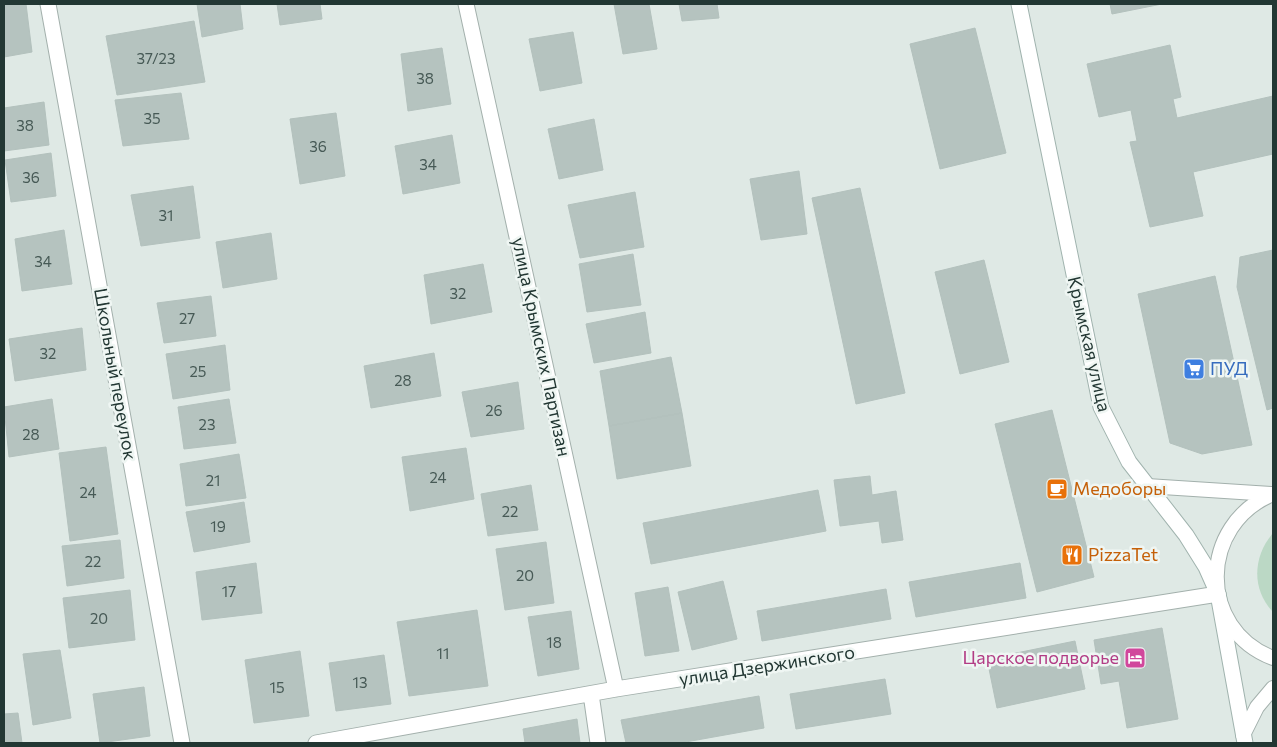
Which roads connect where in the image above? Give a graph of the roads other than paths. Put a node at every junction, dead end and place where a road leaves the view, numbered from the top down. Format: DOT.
graph roads {
  1 [pos="48,4"];
  2 [pos="466,4"];
  3 [pos="1019,4"];
  4 [pos="1147,486"];
  5 [pos="1273,494"];
  6 [pos="1218,594"];
  7 [pos="1273,658"];
  8 [pos="1273,688"];
  9 [pos="616,689"];
  10 [pos="591,694"];
  11 [pos="1244,739"];
  12 [pos="182,743"];
  13 [pos="316,743"];
  14 [pos="598,743"];
  1 -- 12 [label="street, Школьный переулок"];
  2 -- 9 [label="street, улица Крымских Партизан"];
  3 -- 4 [label="street, Крымская улица"];
  4 -- 5 [label="lane"];
  4 -- 6 [label="street, Крымская улица"];
  5 -- 6 [label="lane"];
  6 -- 7 [label="lane"];
  6 -- 9 [label="street, улица Дзержинского"];
  6 -- 11 [label="street, Крымская улица"];
  8 -- 11 [label="lane"];
  9 -- 10 [label="street, улица Дзержинского"];
  10 -- 13 [label="street, улица Дзержинского"];
  10 -- 14 [label="street"];
}
